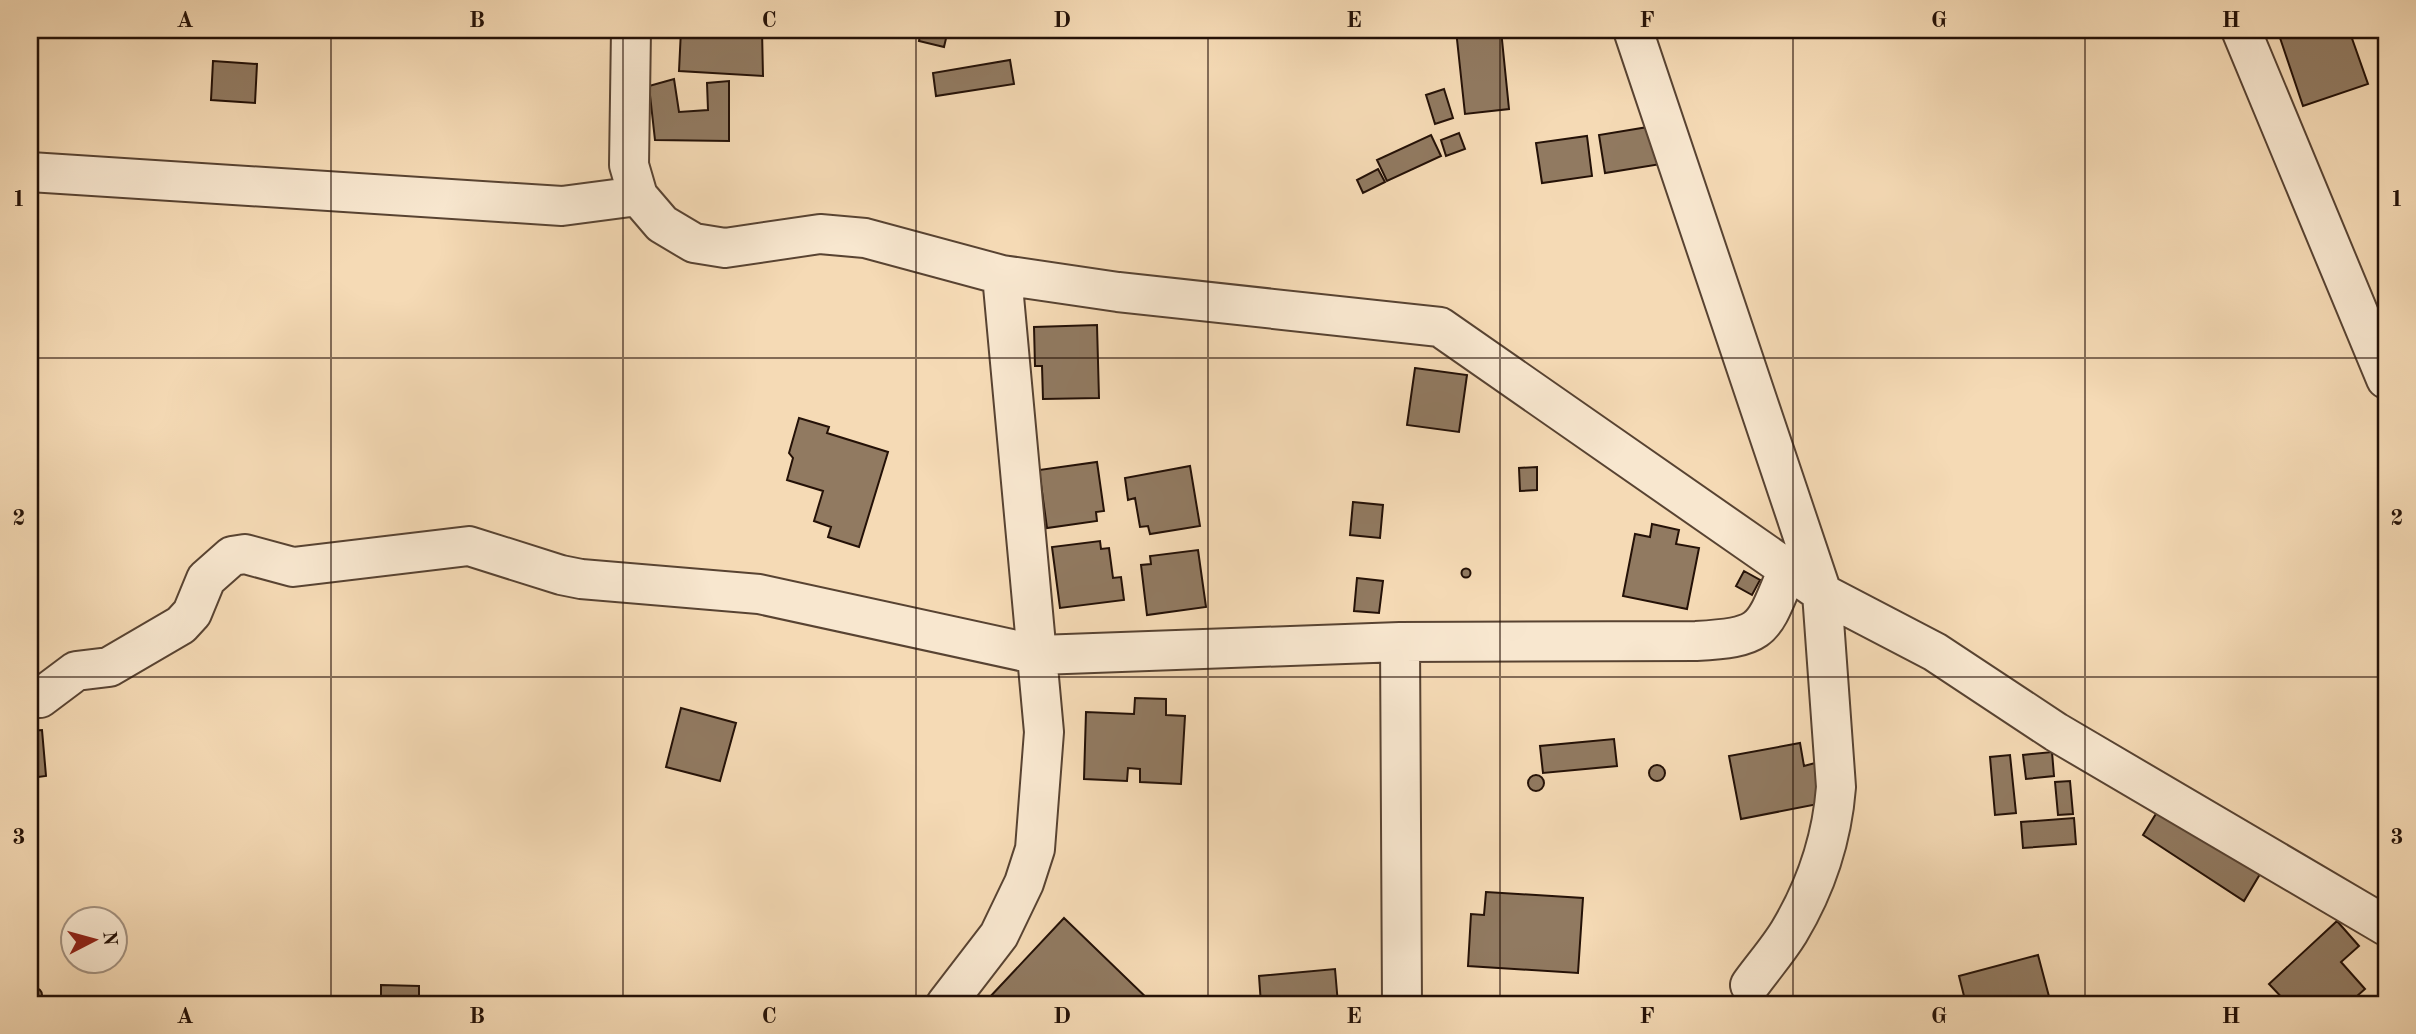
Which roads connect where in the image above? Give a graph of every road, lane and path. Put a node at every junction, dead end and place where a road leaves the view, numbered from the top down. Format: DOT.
graph roads {
  1 [pos="631,30"];
  2 [pos="1633,30"];
  3 [pos="2241,30"];
  4 [pos="30,172"];
  5 [pos="638,196"];
  6 [pos="1002,275"];
  7 [pos="2386,379"];
  8 [pos="1788,569"];
  9 [pos="1822,593"];
  10 [pos="1400,642"];
  11 [pos="1039,655"];
  12 [pos="40,698"];
  13 [pos="2386,926"];
  14 [pos="1751,985"];
  15 [pos="946,1004"];
  16 [pos="1402,1004"];
  1 -- 5 [label="street"];
  2 -- 9 [label="street"];
  3 -- 7 [label="street"];
  4 -- 5 [label="street"];
  5 -- 6 [label="street"];
  6 -- 8 [label="street"];
  6 -- 11 [label="street"];
  8 -- 9 [label="street"];
  8 -- 10 [label="street"];
  9 -- 13 [label="street"];
  9 -- 14 [label="street"];
  10 -- 11 [label="street"];
  10 -- 16 [label="street"];
  11 -- 12 [label="street"];
  11 -- 15 [label="street"];
}
